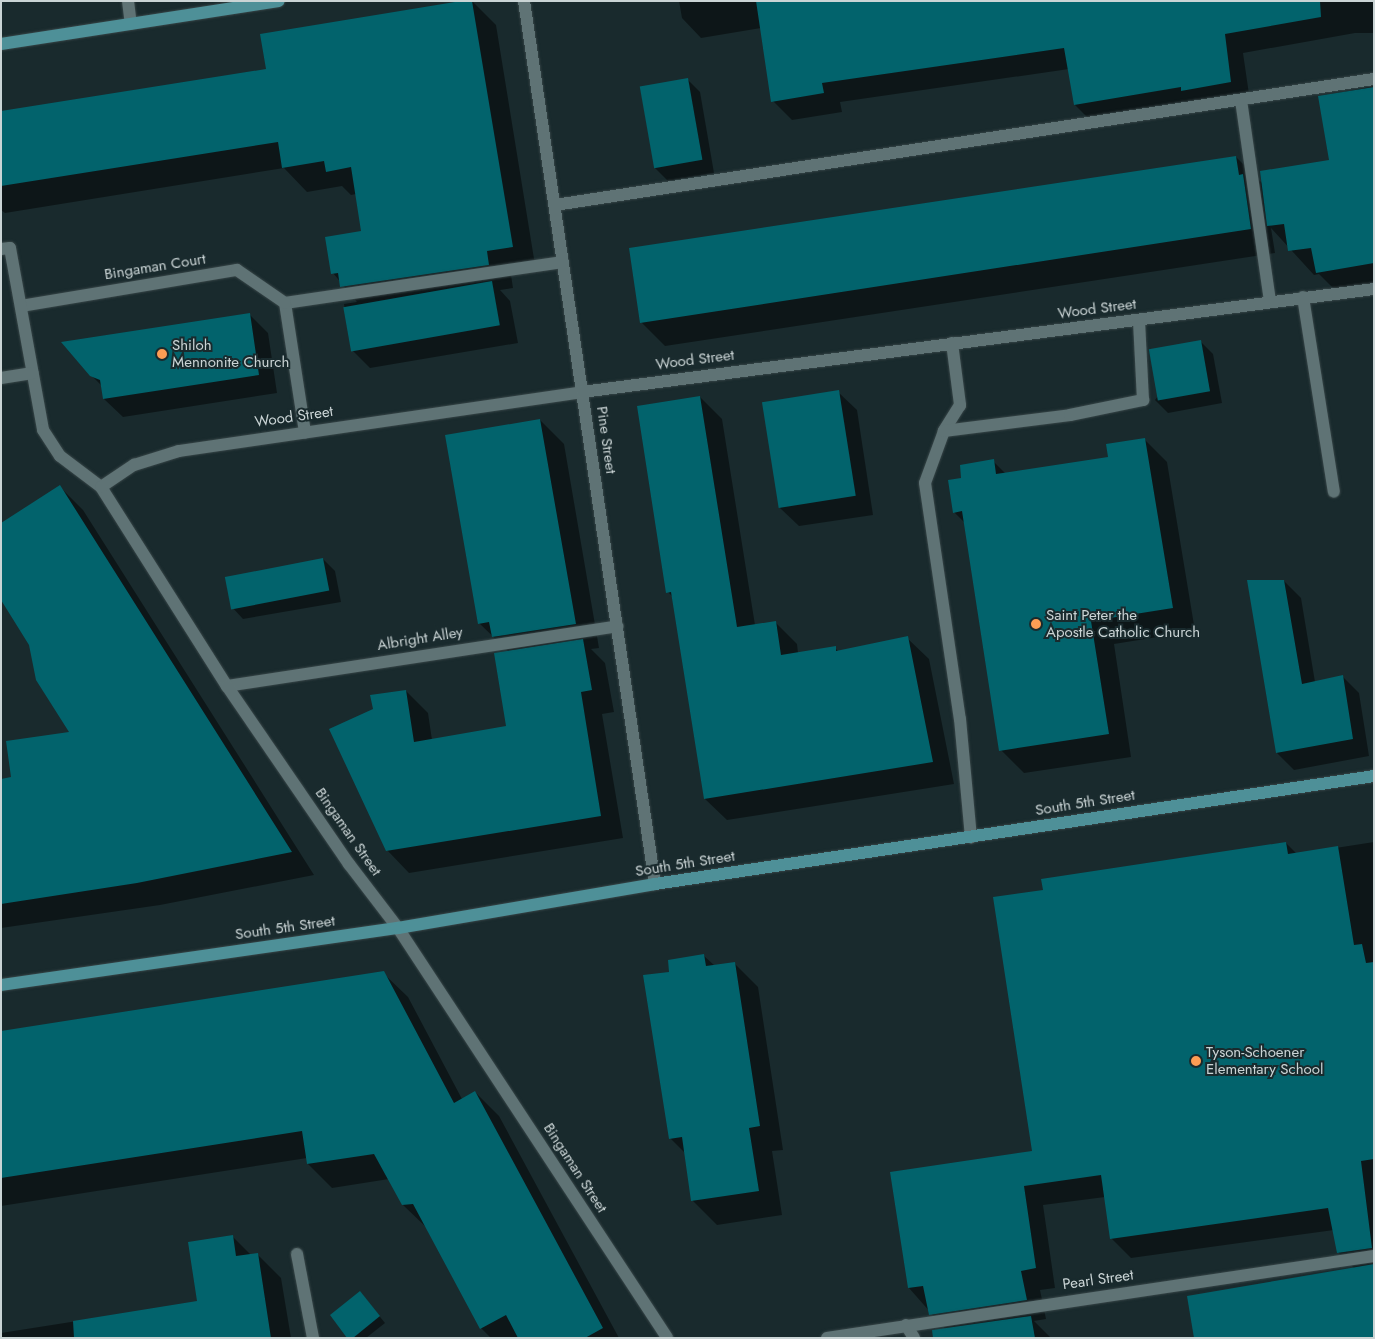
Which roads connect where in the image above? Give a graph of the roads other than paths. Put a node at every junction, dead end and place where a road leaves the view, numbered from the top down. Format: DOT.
graph roads {
  1 [pos="128,1"];
  2 [pos="279,1"];
  3 [pos="524,1"];
  4 [pos="131,24"];
  5 [pos="1,44"];
  6 [pos="1374,79"];
  7 [pos="1241,100"];
  8 [pos="555,205"];
  9 [pos="1,250"];
  10 [pos="563,262"];
  11 [pos="1374,289"];
  12 [pos="1303,297"];
  13 [pos="1270,301"];
  14 [pos="285,303"];
  15 [pos="21,306"];
  16 [pos="1139,320"];
  17 [pos="952,343"];
  18 [pos="32,373"];
  19 [pos="1,378"];
  20 [pos="582,392"];
  21 [pos="944,431"];
  22 [pos="305,432"];
  23 [pos="101,488"];
  24 [pos="1334,492"];
  25 [pos="617,626"];
  26 [pos="228,686"];
  27 [pos="1374,776"];
  28 [pos="971,837"];
  29 [pos="655,884"];
  30 [pos="398,928"];
  31 [pos="1,985"];
  32 [pos="297,1254"];
  33 [pos="1374,1256"];
  34 [pos="906,1325"];
  35 [pos="313,1338"];
  36 [pos="667,1338"];
  37 [pos="827,1338"];
  38 [pos="914,1338"];
  1 -- 4 [label="street"];
  2 -- 4 [label="main road"];
  3 -- 8 [label="street, Pine Street"];
  4 -- 5 [label="main road"];
  6 -- 7 [label="street"];
  7 -- 8 [label="street"];
  7 -- 13 [label="street"];
  8 -- 10 [label="street, Pine Street"];
  9 -- 15 [label="street"];
  10 -- 14 [label="street"];
  10 -- 20 [label="street, Pine Street"];
  11 -- 12 [label="street, Wood Street"];
  12 -- 13 [label="street, Wood Street"];
  12 -- 24 [label="street"];
  13 -- 16 [label="street, Wood Street"];
  14 -- 15 [label="street, Bingaman Court"];
  14 -- 22 [label="street"];
  15 -- 18 [label="street"];
  16 -- 17 [label="street, Wood Street"];
  16 -- 21 [label="street"];
  17 -- 20 [label="street, Wood Street"];
  17 -- 21 [label="street"];
  18 -- 19 [label="street"];
  18 -- 23 [label="street, Bingaman Street"];
  20 -- 22 [label="street, Wood Street"];
  20 -- 25 [label="street, Pine Street"];
  21 -- 28 [label="street"];
  22 -- 23 [label="street, Wood Street"];
  23 -- 26 [label="street, Bingaman Street"];
  25 -- 26 [label="street, Albright Alley"];
  25 -- 29 [label="street, Pine Street"];
  26 -- 30 [label="street, Bingaman Street"];
  27 -- 28 [label="main road, South 5th Street"];
  28 -- 29 [label="main road, South 5th Street"];
  29 -- 30 [label="main road, South 5th Street"];
  30 -- 31 [label="main road, South 5th Street"];
  30 -- 36 [label="street, Bingaman Street"];
  32 -- 35 [label="street"];
  33 -- 34 [label="street, Pearl Street"];
  34 -- 37 [label="street, Pearl Street"];
  34 -- 38 [label="street"];
}
